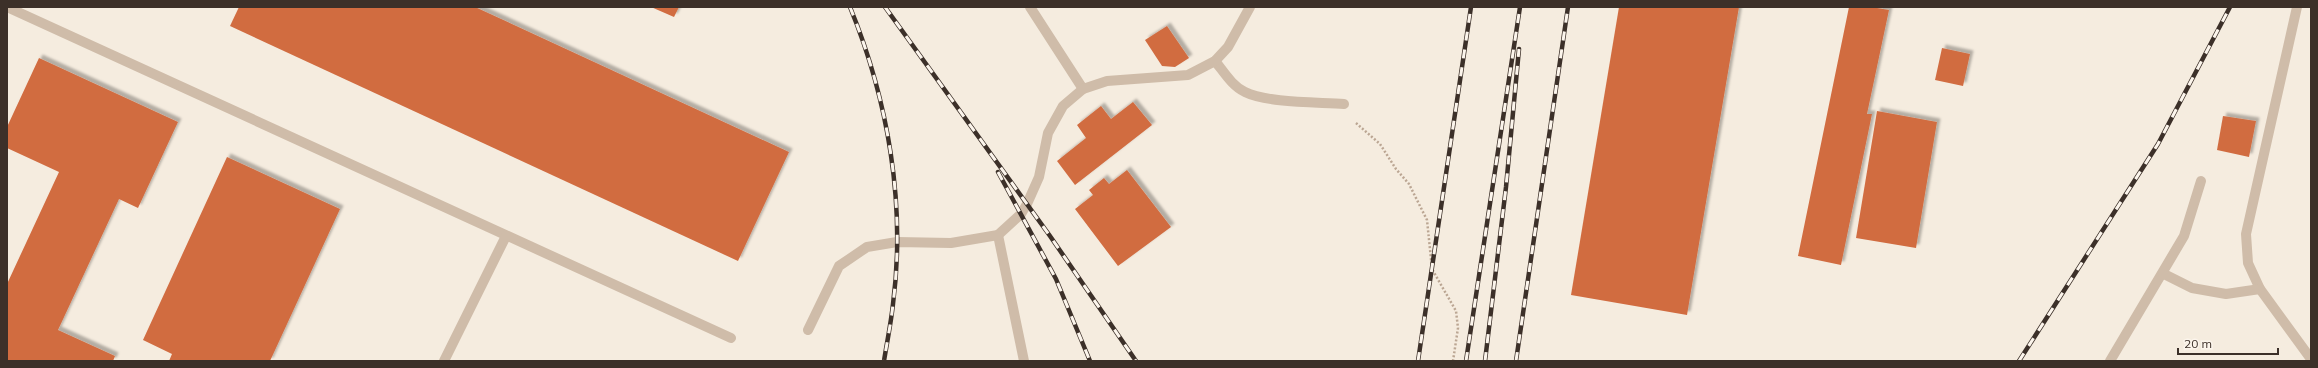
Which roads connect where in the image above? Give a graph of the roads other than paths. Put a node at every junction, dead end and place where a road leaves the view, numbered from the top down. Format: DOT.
graph roads {
  1 [pos="7,7"];
  2 [pos="1030,7"];
  3 [pos="1250,7"];
  4 [pos="2297,7"];
  5 [pos="1215,61"];
  6 [pos="1083,89"];
  7 [pos="1339,104"];
  8 [pos="2201,181"];
  9 [pos="998,235"];
  10 [pos="506,236"];
  11 [pos="2164,274"];
  12 [pos="2260,289"];
  13 [pos="808,330"];
  14 [pos="730,338"];
  15 [pos="2311,359"];
  16 [pos="444,361"];
  17 [pos="1024,361"];
  18 [pos="2110,361"];
  1 -- 10 [label="lane"];
  2 -- 6 [label="lane"];
  3 -- 5 [label="lane"];
  4 -- 12 [label="lane"];
  5 -- 6 [label="lane"];
  5 -- 7 [label="lane"];
  6 -- 9 [label="lane"];
  8 -- 11 [label="lane"];
  9 -- 13 [label="lane"];
  9 -- 17 [label="lane"];
  10 -- 14 [label="lane"];
  10 -- 16 [label="lane"];
  11 -- 12 [label="lane"];
  11 -- 18 [label="lane"];
  12 -- 15 [label="lane"];
}
